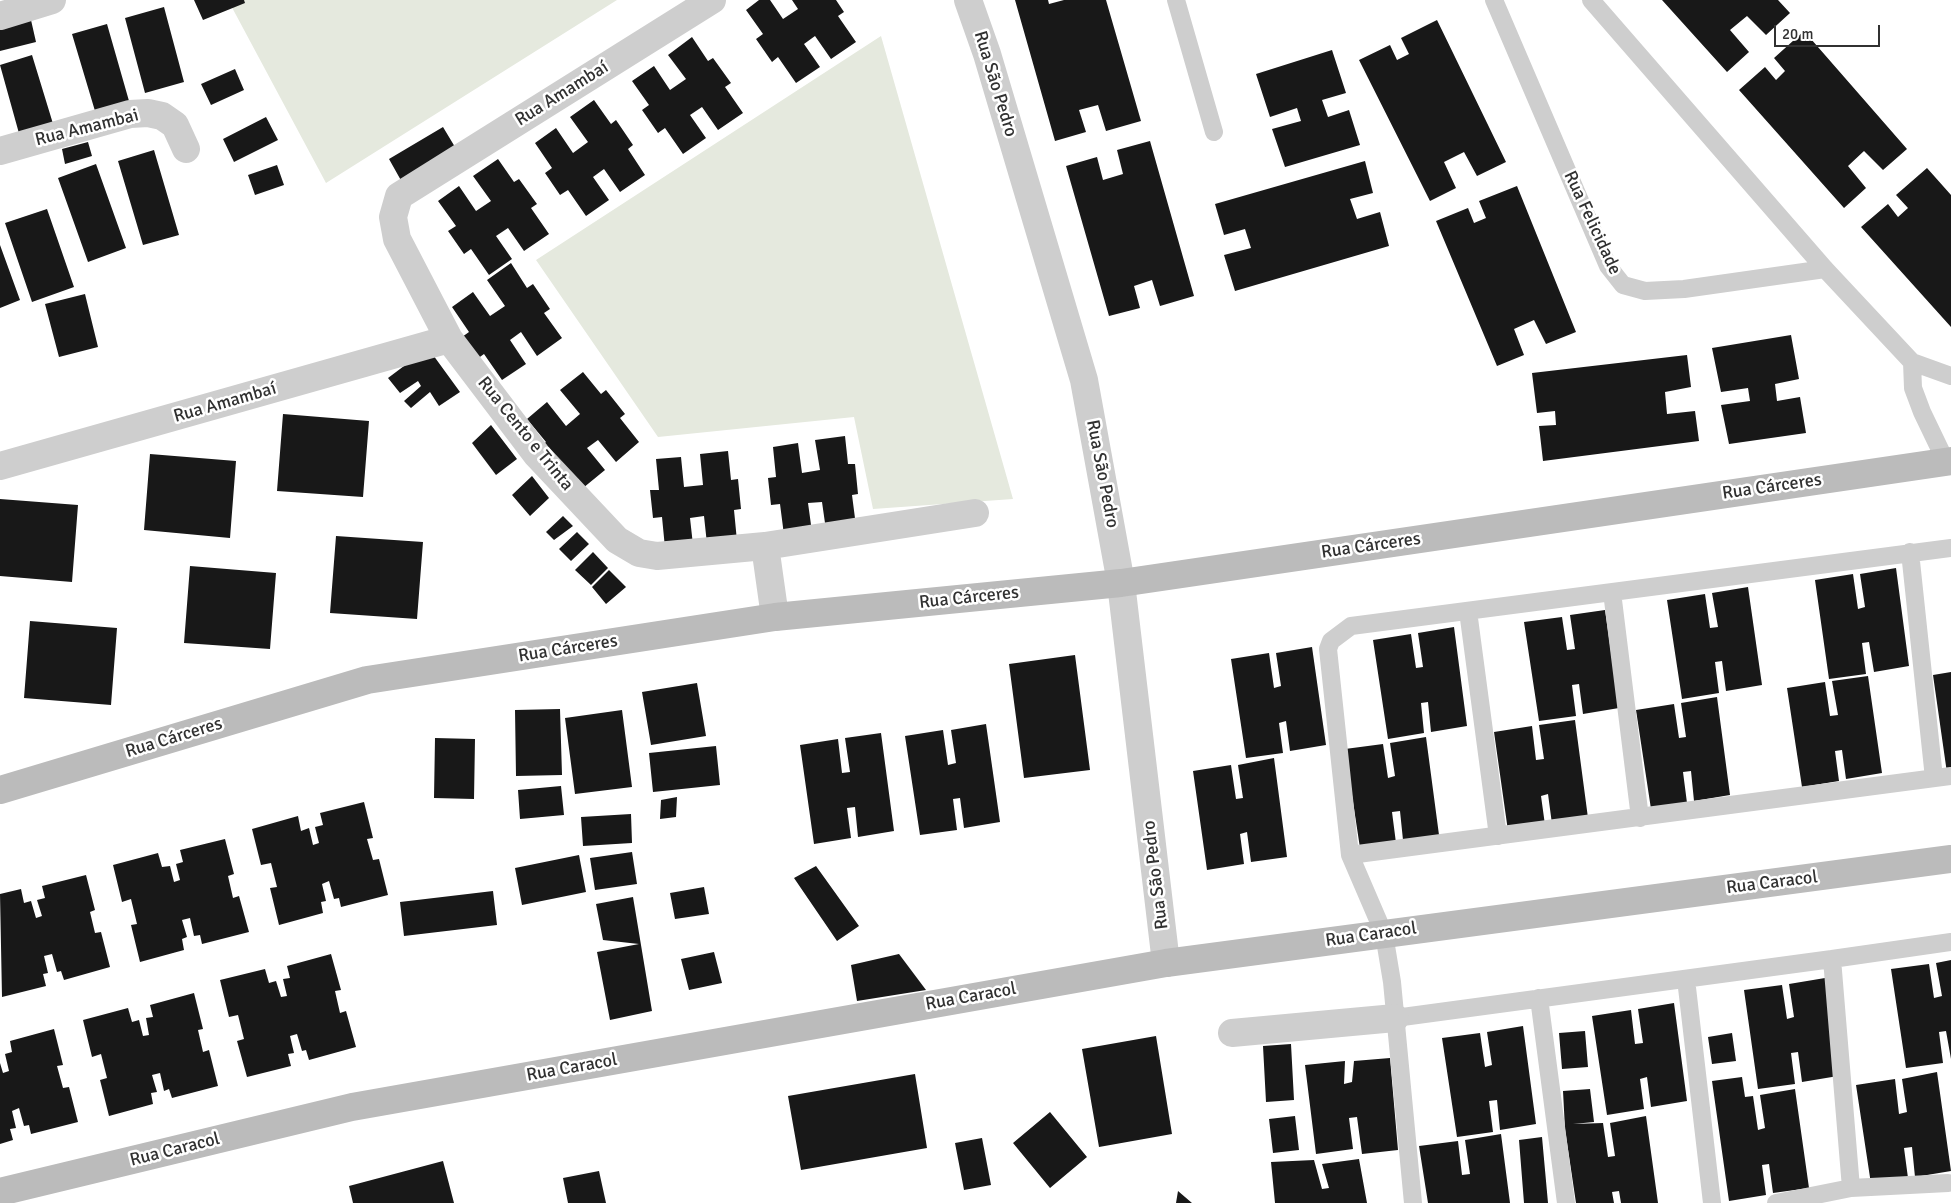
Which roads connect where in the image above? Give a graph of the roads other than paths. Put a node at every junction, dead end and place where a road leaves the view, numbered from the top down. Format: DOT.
graph roads {
  1 [pos="52,0"];
  2 [pos="712,0"];
  3 [pos="968,0"];
  4 [pos="1176,0"];
  5 [pos="1494,0"];
  6 [pos="1591,0"];
  7 [pos="0,16"];
  8 [pos="1214,132"];
  9 [pos="186,149"];
  10 [pos="0,151"];
  11 [pos="412,188"];
  12 [pos="1825,269"];
  13 [pos="450,339"];
  14 [pos="1912,362"];
  15 [pos="1951,376"];
  16 [pos="1948,462"];
  17 [pos="0,466"];
  18 [pos="975,513"];
  19 [pos="766,546"];
  20 [pos="1951,548"];
  21 [pos="1910,552"];
  22 [pos="1121,582"];
  23 [pos="1612,592"];
  24 [pos="1468,611"];
  25 [pos="775,617"];
  26 [pos="1943,777"];
  27 [pos="0,790"];
  28 [pos="1640,818"];
  29 [pos="1498,836"];
  30 [pos="1350,855"];
  31 [pos="1951,859"];
  32 [pos="1384,934"];
  33 [pos="1951,942"];
  34 [pos="1832,959"];
  35 [pos="1166,962"];
  36 [pos="1686,979"];
  37 [pos="1539,998"];
  38 [pos="1395,1018"];
  39 [pos="1232,1033"];
  40 [pos="1948,1183"];
  41 [pos="1851,1188"];
  42 [pos="0,1192"];
  43 [pos="1413,1203"];
  44 [pos="1566,1203"];
  45 [pos="1712,1203"];
  46 [pos="1776,1203"];
  1 -- 7 [label="street"];
  2 -- 11 [label="street, Rua Amambaí"];
  3 -- 22 [label="street, Rua São Pedro"];
  4 -- 8 [label="lane"];
  5 -- 12 [label="lane, Rua Felicidade"];
  6 -- 12 [label="lane"];
  9 -- 10 [label="street, Rua Amambai"];
  11 -- 13 [label="street, Rua Cento e Trinta"];
  12 -- 14 [label="lane"];
  13 -- 17 [label="street, Rua Amambaí"];
  13 -- 19 [label="street, Rua Cento e Trinta"];
  14 -- 15 [label="lane"];
  14 -- 16 [label="lane"];
  16 -- 22 [label="street, Rua Cárceres"];
  18 -- 19 [label="street, Rua Cento e Trinta"];
  19 -- 25 [label="street"];
  20 -- 21 [label="lane"];
  21 -- 23 [label="lane"];
  21 -- 26 [label="lane"];
  22 -- 25 [label="street, Rua Cárceres"];
  22 -- 35 [label="street, Rua São Pedro"];
  23 -- 24 [label="lane"];
  23 -- 28 [label="lane"];
  24 -- 29 [label="lane"];
  24 -- 30 [label="lane"];
  25 -- 27 [label="street, Rua Cárceres"];
  26 -- 28 [label="lane"];
  28 -- 29 [label="lane"];
  29 -- 30 [label="lane"];
  30 -- 32 [label="lane"];
  31 -- 32 [label="street, Rua Caracol"];
  32 -- 35 [label="street, Rua Caracol"];
  32 -- 38 [label="lane"];
  33 -- 34 [label="lane"];
  34 -- 36 [label="lane"];
  34 -- 41 [label="lane"];
  35 -- 42 [label="street, Rua Caracol"];
  36 -- 37 [label="lane"];
  36 -- 45 [label="lane"];
  37 -- 38 [label="lane"];
  37 -- 44 [label="lane"];
  38 -- 39 [label="street"];
  38 -- 43 [label="lane"];
  40 -- 41 [label="lane"];
  41 -- 46 [label="lane"];
}
